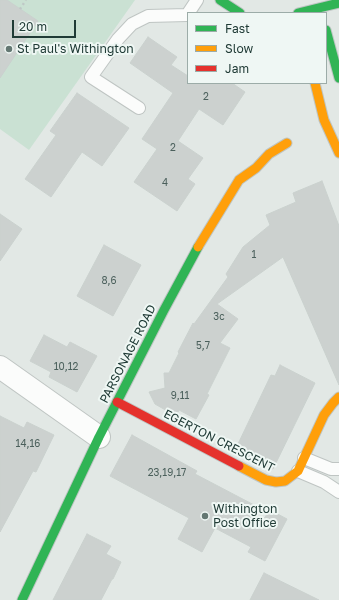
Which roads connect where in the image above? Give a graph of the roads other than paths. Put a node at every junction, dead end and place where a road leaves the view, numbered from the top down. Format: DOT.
graph roads {
  1 [pos="197,0"];
  2 [pos="220,0"];
  3 [pos="339,3"];
  4 [pos="320,6"];
  5 [pos="295,11"];
  6 [pos="188,12"];
  7 [pos="239,12"];
  8 [pos="187,14"];
  9 [pos="339,33"];
  10 [pos="327,40"];
  11 [pos="339,78"];
  12 [pos="315,84"];
  13 [pos="138,108"];
  14 [pos="287,143"];
  15 [pos="339,153"];
  16 [pos="0,367"];
  17 [pos="339,398"];
  18 [pos="117,402"];
  19 [pos="99,436"];
  20 [pos="304,458"];
  21 [pos="335,469"];
  22 [pos="298,471"];
  23 [pos="324,482"];
  24 [pos="339,492"];
  25 [pos="22,600"];
  1 -- 6 [label="lane"];
  2 -- 7 [label="street"];
  3 -- 4 [label="street"];
  4 -- 5 [label="street"];
  8 -- 13 [label="lane"];
  9 -- 10 [label="street"];
  10 -- 11 [label="street"];
  12 -- 15 [label="street"];
  14 -- 18 [label="street, PARSONAGE ROAD"];
  16 -- 19 [label="street"];
  17 -- 20 [label="street"];
  18 -- 19 [label="street, PARSONAGE ROAD"];
  18 -- 22 [label="street, EGERTON CRESCENT"];
  19 -- 25 [label="street, PARSONAGE ROAD"];
  20 -- 21 [label="lane"];
  20 -- 22 [label="street"];
  21 -- 23 [label="lane"];
  22 -- 23 [label="lane"];
  23 -- 24 [label="lane"];
}
